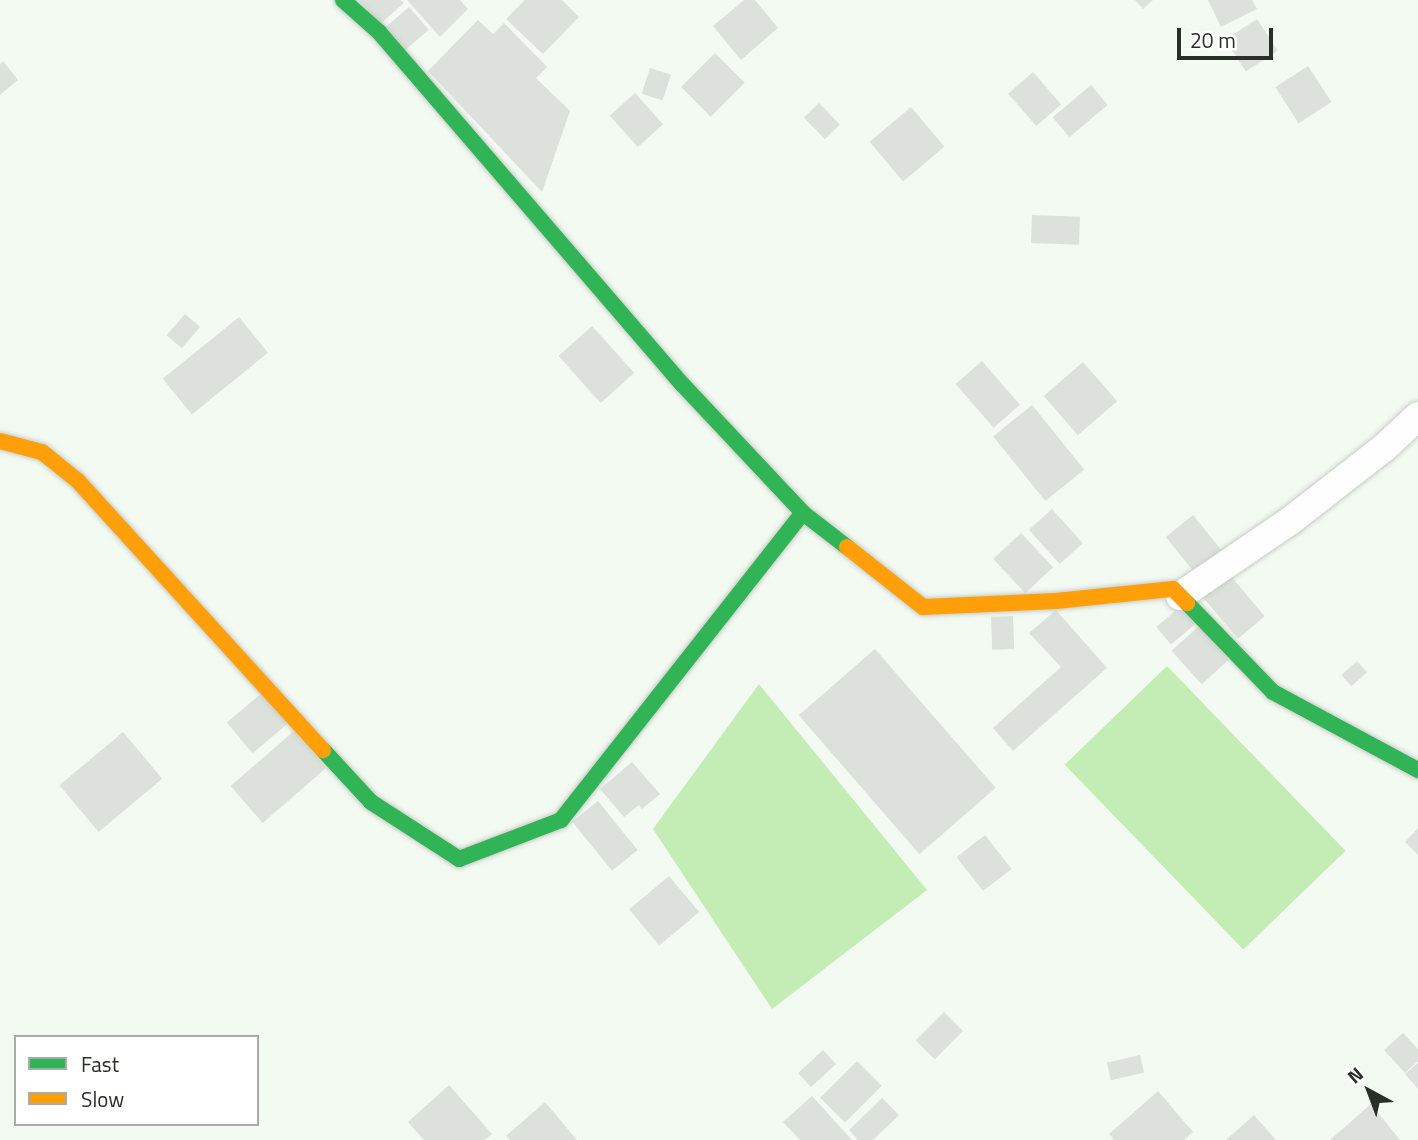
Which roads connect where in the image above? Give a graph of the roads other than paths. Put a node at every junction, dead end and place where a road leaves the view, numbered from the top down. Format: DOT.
graph roads {
  1 [pos="344,0"];
  2 [pos="1418,416"];
  3 [pos="0,441"];
  4 [pos="803,513"];
  5 [pos="1180,596"];
  6 [pos="1418,770"];
  1 -- 4 [label="street"];
  2 -- 5 [label="street"];
  3 -- 4 [label="street"];
  4 -- 5 [label="street"];
  5 -- 6 [label="street"];
}
